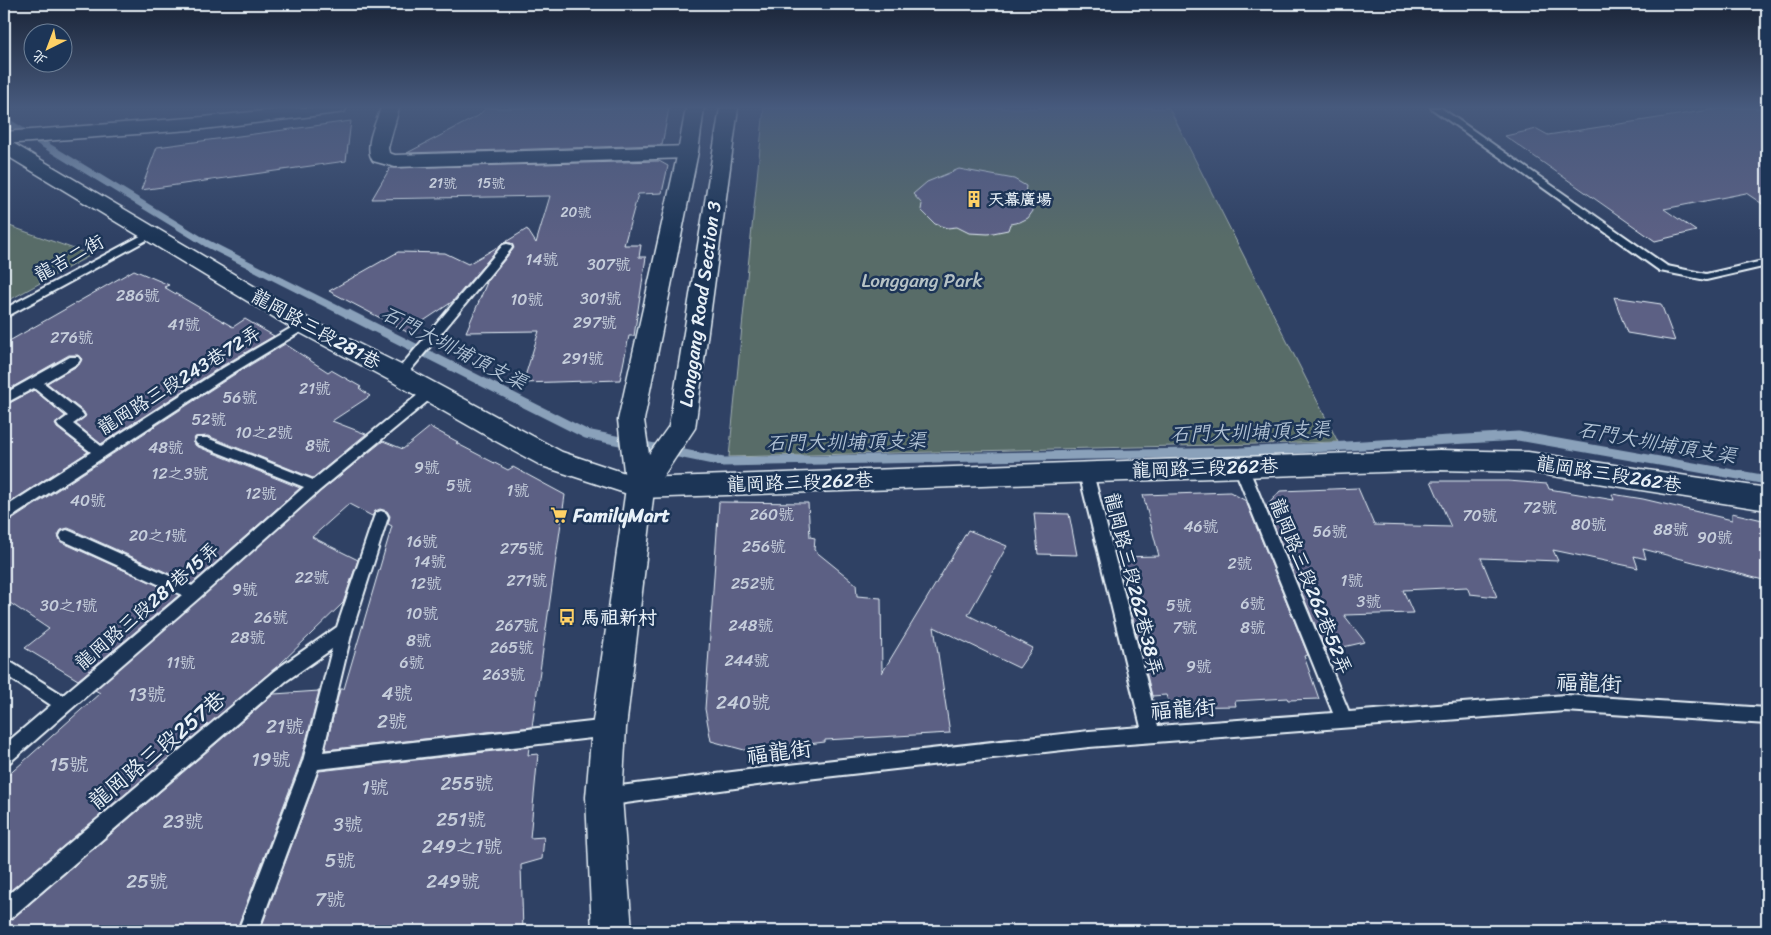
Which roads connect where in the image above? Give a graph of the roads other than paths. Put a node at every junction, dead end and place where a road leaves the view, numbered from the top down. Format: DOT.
graph roads {
  1 [pos="13,152"];
  2 [pos="379,152"];
  3 [pos="688,152"];
  4 [pos="723,152"];
  5 [pos="1498,152"];
  6 [pos="150,234"];
  7 [pos="507,247"];
  8 [pos="1767,263"];
  9 [pos="4,314"];
  10 [pos="303,325"];
  11 [pos="74,360"];
  12 [pos="400,375"];
  13 [pos="34,382"];
  14 [pos="429,393"];
  15 [pos="4,400"];
  16 [pos="202,441"];
  17 [pos="100,452"];
  18 [pos="1242,466"];
  19 [pos="1086,473"];
  20 [pos="315,486"];
  21 [pos="640,488"];
  22 [pos="1767,499"];
  23 [pos="4,515"];
  24 [pos="381,517"];
  25 [pos="67,536"];
  26 [pos="194,594"];
  27 [pos="344,630"];
  28 [pos="4,664"];
  29 [pos="63,704"];
  30 [pos="1767,716"];
  31 [pos="1344,720"];
  32 [pos="609,728"];
  33 [pos="1151,734"];
  34 [pos="4,756"];
  35 [pos="312,760"];
  36 [pos="604,797"];
  37 [pos="4,911"];
  38 [pos="248,931"];
  39 [pos="612,931"];
  1 -- 6 [label="street, 龍岡路三段281巷"];
  2 -- 3 [label="street"];
  3 -- 21 [label="street, Longgang Road Section 3"];
  4 -- 21 [label="street, Longgang Road Section 3"];
  5 -- 8 [label="lane"];
  6 -- 9 [label="lane, 龍吉二街"];
  6 -- 10 [label="street, 龍岡路三段281巷"];
  7 -- 12 [label="lane"];
  10 -- 12 [label="street, 龍岡路三段281巷"];
  10 -- 17 [label="lane, 龍岡路三段243巷72弄"];
  11 -- 13 [label="lane"];
  12 -- 14 [label="street, 龍岡路三段281巷"];
  13 -- 15 [label="lane"];
  13 -- 17 [label="lane, 龍岡路三段243巷72弄"];
  14 -- 20 [label="lane, 龍岡路三段281巷15弄"];
  14 -- 21 [label="street, 龍岡路三段281巷"];
  16 -- 20 [label="lane"];
  17 -- 23 [label="lane, 龍岡路三段243巷72弄"];
  18 -- 19 [label="street, 龍岡路三段262巷"];
  18 -- 22 [label="street, 龍岡路三段262巷"];
  18 -- 31 [label="lane, 龍岡路三段262巷52弄"];
  19 -- 21 [label="street, 龍岡路三段262巷"];
  19 -- 33 [label="lane, 龍岡路三段262巷38弄"];
  20 -- 26 [label="lane, 龍岡路三段281巷15弄"];
  21 -- 32 [label="street, Longgang Road Section 3"];
  24 -- 27 [label="lane"];
  25 -- 26 [label="lane"];
  26 -- 29 [label="lane, 龍岡路三段281巷15弄"];
  27 -- 35 [label="lane"];
  27 -- 37 [label="lane, 龍岡路三段257巷"];
  28 -- 29 [label="lane"];
  29 -- 34 [label="lane, 龍岡路三段281巷15弄"];
  30 -- 31 [label="lane, 福龍街"];
  31 -- 33 [label="lane, 福龍街"];
  32 -- 35 [label="lane"];
  32 -- 36 [label="street, Longgang Road Section 3"];
  33 -- 36 [label="lane, 福龍街"];
  35 -- 38 [label="lane"];
  36 -- 39 [label="street, Longgang Road Section 3"];
}
